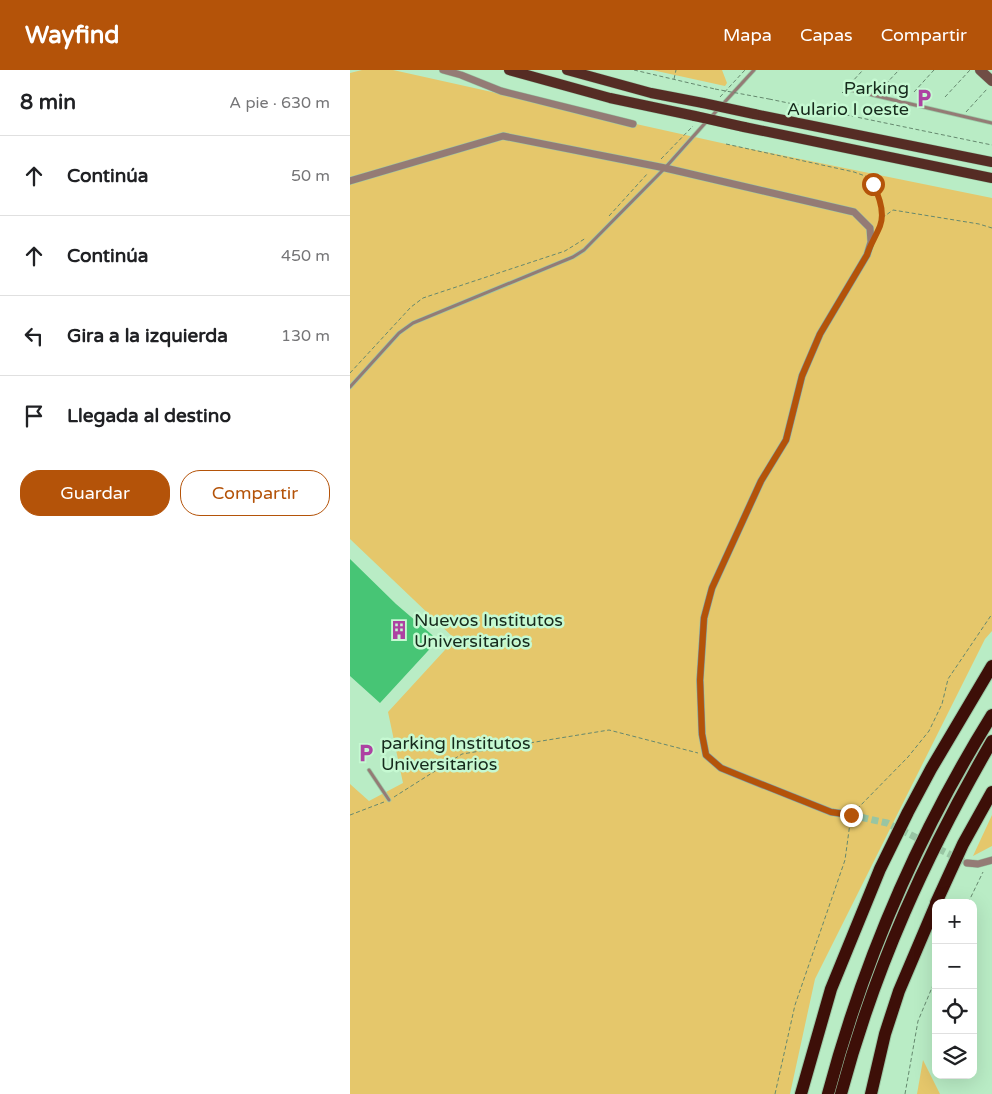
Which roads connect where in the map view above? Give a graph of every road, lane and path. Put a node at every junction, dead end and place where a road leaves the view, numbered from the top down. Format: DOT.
graph roads {
  1 [pos="443,70"];
  2 [pos="509,70"];
  3 [pos="567,70"];
  4 [pos="634,70"];
  5 [pos="676,70"];
  6 [pos="745,70"];
  7 [pos="754,70"];
  8 [pos="863,70"];
  9 [pos="899,70"];
  10 [pos="934,70"];
  11 [pos="970,70"];
  12 [pos="980,70"];
  13 [pos="674,79"];
  14 [pos="991,84"];
  15 [pos="881,89"];
  16 [pos="852,90"];
  17 [pos="914,92"];
  18 [pos="842,93"];
  19 [pos="720,97"];
  20 [pos="945,97"];
  21 [pos="966,113"];
  22 [pos="694,120"];
  23 [pos="992,123"];
  24 [pos="633,124"];
  25 [pos="726,144"];
  26 [pos="992,145"];
  27 [pos="992,162"];
  28 [pos="655,166"];
  29 [pos="665,168"];
  30 [pos="992,178"];
  31 [pos="350,180"];
  32 [pos="881,219"];
  33 [pos="604,220"];
  34 [pos="992,228"];
  35 [pos="587,238"];
  36 [pos="871,242"];
  37 [pos="350,373"];
  38 [pos="350,387"];
  39 [pos="992,614"];
  40 [pos="992,666"];
  41 [pos="992,715"];
  42 [pos="992,741"];
  43 [pos="706,755"];
  44 [pos="370,770"];
  45 [pos="992,792"];
  46 [pos="389,800"];
  47 [pos="350,815"];
  48 [pos="851,815"];
  49 [pos="990,861"];
  50 [pos="967,862"];
  51 [pos="938,899"];
  52 [pos="970,899"];
  53 [pos="932,913"];
  54 [pos="902,916"];
  55 [pos="932,988"];
  56 [pos="872,1092"];
  57 [pos="774,1094"];
  58 [pos="801,1094"];
  59 [pos="828,1094"];
  60 [pos="841,1094"];
  61 [pos="848,1094"];
  62 [pos="905,1094"];
  1 -- 24 [label="street"];
  2 -- 22 [label="main road"];
  3 -- 27 [label="main road, bridge"];
  4 -- 13 [label="path"];
  5 -- 13 [label="path"];
  6 -- 19 [label="path"];
  7 -- 29 [label="lane"];
  8 -- 18 [label="path"];
  9 -- 15 [label="path"];
  10 -- 17 [label="path"];
  11 -- 20 [label="path"];
  12 -- 14 [label="street"];
  13 -- 26 [label="path, bridge"];
  14 -- 21 [label="path"];
  16 -- 23 [label="lane"];
  22 -- 28 [label="path"];
  22 -- 30 [label="main road, bridge"];
  25 -- 32 [label="path"];
  28 -- 29 [label="street"];
  28 -- 31 [label="street"];
  28 -- 33 [label="path"];
  29 -- 36 [label="street"];
  29 -- 38 [label="lane"];
  32 -- 34 [label="path"];
  32 -- 36 [label="path"];
  35 -- 37 [label="path"];
  36 -- 43 [label="street"];
  39 -- 48 [label="path"];
  40 -- 58 [label="highway"];
  41 -- 59 [label="highway"];
  42 -- 54 [label="highway"];
  43 -- 46 [label="path"];
  43 -- 48 [label="street"];
  44 -- 46 [label="lane"];
  45 -- 51 [label="highway"];
  46 -- 47 [label="path"];
  48 -- 57 [label="path"];
  49 -- 50 [label="street"];
  49 -- 52 [label="path"];
  53 -- 56 [label="highway"];
  54 -- 60 [label="highway"];
  54 -- 61 [label="highway"];
  55 -- 62 [label="path"];
}
